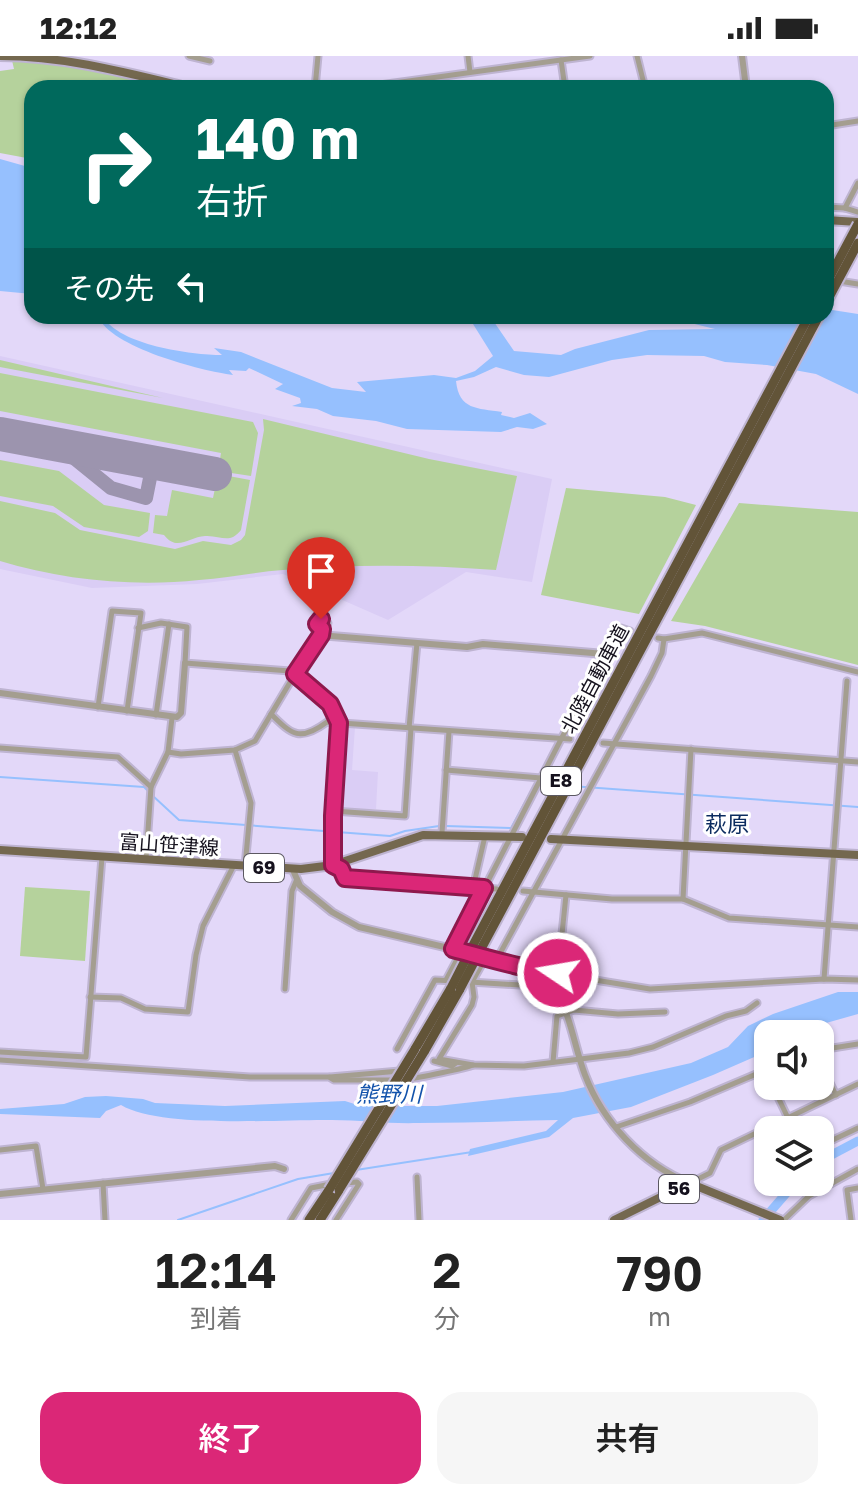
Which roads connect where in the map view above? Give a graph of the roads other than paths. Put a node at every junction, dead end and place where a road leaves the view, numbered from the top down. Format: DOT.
graph roads {
  1 [pos="0,56"];
  2 [pos="189,56"];
  3 [pos="318,56"];
  4 [pos="468,56"];
  5 [pos="590,56"];
  6 [pos="637,56"];
  7 [pos="742,56"];
  8 [pos="561,60"];
  9 [pos="210,61"];
  10 [pos="470,72"];
  11 [pos="157,80"];
  12 [pos="316,80"];
  13 [pos="414,80"];
  14 [pos="564,80"];
  15 [pos="643,80"];
  16 [pos="745,80"];
  17 [pos="858,121"];
  18 [pos="834,125"];
  19 [pos="858,183"];
  20 [pos="834,207"];
  21 [pos="845,208"];
  22 [pos="858,212"];
  23 [pos="834,221"];
  24 [pos="858,223"];
  25 [pos="858,243"];
  26 [pos="834,267"];
  27 [pos="834,282"];
  28 [pos="858,284"];
  29 [pos="834,288"];
  30 [pos="805,324"];
  31 [pos="815,324"];
  32 [pos="325,598"];
  33 [pos="654,617"];
  34 [pos="169,624"];
  35 [pos="138,628"];
  36 [pos="630,631"];
  37 [pos="322,632"];
  38 [pos="417,643"];
  39 [pos="605,654"];
  40 [pos="185,663"];
  41 [pos="858,672"];
  42 [pos="295,674"];
  43 [pos="847,681"];
  44 [pos="0,693"];
  45 [pos="98,707"];
  46 [pos="127,711"];
  47 [pos="271,714"];
  48 [pos="156,716"];
  49 [pos="172,718"];
  50 [pos="339,723"];
  51 [pos="410,728"];
  52 [pos="449,731"];
  53 [pos="570,739"];
  54 [pos="561,740"];
  55 [pos="603,743"];
  56 [pos="614,743"];
  57 [pos="0,748"];
  58 [pos="691,749"];
  59 [pos="235,750"];
  60 [pos="168,752"];
  61 [pos="841,760"];
  62 [pos="858,762"];
  63 [pos="446,770"];
  64 [pos="541,778"];
  65 [pos="151,787"];
  66 [pos="333,811"];
  67 [pos="442,833"];
  68 [pos="485,835"];
  69 [pos="511,837"];
  70 [pos="522,837"];
  71 [pos="551,839"];
  72 [pos="562,839"];
  73 [pos="686,846"];
  74 [pos="0,850"];
  75 [pos="833,854"];
  76 [pos="858,855"];
  77 [pos="102,857"];
  78 [pos="146,860"];
  79 [pos="234,865"];
  80 [pos="333,865"];
  81 [pos="245,866"];
  82 [pos="293,870"];
  83 [pos="297,879"];
  84 [pos="473,888"];
  85 [pos="484,888"];
  86 [pos="497,889"];
  87 [pos="523,891"];
  88 [pos="534,892"];
  89 [pos="566,895"];
  90 [pos="683,899"];
  91 [pos="828,925"];
  92 [pos="858,927"];
  93 [pos="453,949"];
  94 [pos="480,951"];
  95 [pos="461,952"];
  96 [pos="497,959"];
  97 [pos="534,970"];
  98 [pos="558,973"];
  99 [pos="824,979"];
  100 [pos="858,980"];
  101 [pos="472,982"];
  102 [pos="452,986"];
  103 [pos="285,989"];
  104 [pos="555,990"];
  105 [pos="90,997"];
  106 [pos="757,1003"];
  107 [pos="665,1012"];
  108 [pos="567,1013"];
  109 [pos="858,1044"];
  110 [pos="834,1048"];
  111 [pos="397,1049"];
  112 [pos="0,1052"];
  113 [pos="0,1060"];
  114 [pos="580,1060"];
  115 [pos="434,1061"];
  116 [pos="457,1062"];
  117 [pos="553,1062"];
  118 [pos="473,1065"];
  119 [pos="754,1075"];
  120 [pos="858,1084"];
  121 [pos="834,1091"];
  122 [pos="836,1095"];
  123 [pos="792,1116"];
  124 [pos="614,1127"];
  125 [pos="858,1128"];
  126 [pos="754,1136"];
  127 [pos="834,1139"];
  128 [pos="0,1150"];
  129 [pos="284,1169"];
  130 [pos="858,1169"];
  131 [pos="845,1176"];
  132 [pos="417,1177"];
  133 [pos="103,1183"];
  134 [pos="689,1183"];
  135 [pos="858,1188"];
  136 [pos="43,1189"];
  137 [pos="334,1190"];
  138 [pos="847,1190"];
  139 [pos="0,1194"];
  140 [pos="105,1220"];
  141 [pos="291,1220"];
  142 [pos="309,1220"];
  143 [pos="320,1220"];
  144 [pos="336,1220"];
  145 [pos="419,1220"];
  146 [pos="614,1220"];
  147 [pos="781,1220"];
  148 [pos="851,1220"];
  1 -- 11 [label="main road"];
  2 -- 9 [label="street"];
  3 -- 12 [label="street"];
  4 -- 10 [label="street"];
  5 -- 8 [label="street"];
  6 -- 15 [label="street"];
  7 -- 16 [label="street"];
  8 -- 10 [label="street"];
  8 -- 14 [label="street"];
  10 -- 13 [label="street"];
  17 -- 18 [label="street"];
  19 -- 21 [label="street"];
  20 -- 21 [label="street"];
  21 -- 22 [label="street"];
  23 -- 24 [label="main road"];
  24 -- 26 [label="highway, bridge"];
  25 -- 29 [label="highway, bridge"];
  27 -- 28 [label="street"];
  30 -- 33 [label="highway, 北陸自動車道 / E8"];
  31 -- 33 [label="highway, 北陸自動車道 / E8"];
  32 -- 37 [label="street"];
  33 -- 94 [label="highway, 北陸自動車道 / E8"];
  34 -- 35 [label="street"];
  34 -- 40 [label="street"];
  34 -- 48 [label="street"];
  35 -- 45 [label="street"];
  35 -- 46 [label="street"];
  36 -- 39 [label="street"];
  37 -- 38 [label="street"];
  37 -- 42 [label="street"];
  38 -- 39 [label="street"];
  38 -- 51 [label="street"];
  39 -- 54 [label="street"];
  40 -- 42 [label="street"];
  40 -- 49 [label="street"];
  41 -- 56 [label="street"];
  42 -- 47 [label="street"];
  42 -- 50 [label="street"];
  43 -- 61 [label="street"];
  44 -- 45 [label="street"];
  45 -- 46 [label="street"];
  46 -- 48 [label="street"];
  47 -- 50 [label="street"];
  47 -- 59 [label="street"];
  48 -- 49 [label="street"];
  49 -- 60 [label="street"];
  50 -- 51 [label="street"];
  50 -- 66 [label="street"];
  51 -- 52 [label="street"];
  51 -- 66 [label="street"];
  52 -- 54 [label="street"];
  52 -- 63 [label="street"];
  53 -- 54 [label="street"];
  54 -- 64 [label="street"];
  55 -- 56 [label="street"];
  56 -- 58 [label="street"];
  56 -- 72 [label="street"];
  57 -- 65 [label="street"];
  58 -- 61 [label="street"];
  58 -- 73 [label="street"];
  59 -- 60 [label="street"];
  59 -- 81 [label="street"];
  60 -- 65 [label="street"];
  61 -- 62 [label="street"];
  61 -- 75 [label="street"];
  63 -- 64 [label="street"];
  63 -- 67 [label="street"];
  64 -- 69 [label="street"];
  65 -- 78 [label="street"];
  66 -- 80 [label="street"];
  67 -- 68 [label="main road, 富山笹津線 / 69"];
  67 -- 80 [label="main road, 富山笹津線 / 69"];
  68 -- 69 [label="main road, 富山笹津線 / 69"];
  68 -- 84 [label="street"];
  69 -- 70 [label="main road, 富山笹津線 / 69"];
  69 -- 85 [label="street"];
  71 -- 72 [label="main road"];
  72 -- 73 [label="main road"];
  72 -- 88 [label="street"];
  73 -- 75 [label="main road"];
  73 -- 90 [label="street"];
  74 -- 77 [label="main road, 富山笹津線 / 69"];
  75 -- 76 [label="main road"];
  75 -- 91 [label="street"];
  77 -- 78 [label="main road, 富山笹津線 / 69"];
  77 -- 105 [label="street"];
  78 -- 79 [label="main road, 富山笹津線 / 69"];
  79 -- 81 [label="main road, 富山笹津線 / 69"];
  79 -- 105 [label="street"];
  80 -- 82 [label="main road, 富山笹津線 / 69"];
  80 -- 84 [label="street"];
  81 -- 82 [label="main road, 富山笹津線 / 69"];
  82 -- 83 [label="street"];
  83 -- 93 [label="street"];
  83 -- 103 [label="street"];
  84 -- 85 [label="street"];
  85 -- 86 [label="street"];
  85 -- 93 [label="street"];
  87 -- 88 [label="street"];
  88 -- 89 [label="street"];
  88 -- 96 [label="street"];
  89 -- 90 [label="street"];
  89 -- 98 [label="street"];
  90 -- 91 [label="street"];
  91 -- 92 [label="street"];
  91 -- 99 [label="street"];
  93 -- 95 [label="street"];
  94 -- 95 [label="street"];
  94 -- 96 [label="street"];
  94 -- 101 [label="street"];
  94 -- 102 [label="highway, 北陸自動車道 / E8, bridge"];
  95 -- 102 [label="street"];
  96 -- 97 [label="street"];
  97 -- 98 [label="street"];
  97 -- 104 [label="street"];
  98 -- 99 [label="street"];
  99 -- 100 [label="street"];
  101 -- 102 [label="street"];
  101 -- 104 [label="street"];
  101 -- 116 [label="street"];
  102 -- 111 [label="street"];
  102 -- 137 [label="highway, 北陸自動車道 / E8, bridge"];
  104 -- 108 [label="street"];
  105 -- 112 [label="street"];
  106 -- 114 [label="street"];
  107 -- 108 [label="street"];
  108 -- 114 [label="street"];
  108 -- 117 [label="street"];
  109 -- 110 [label="street"];
  113 -- 118 [label="street"];
  114 -- 117 [label="street"];
  114 -- 124 [label="street"];
  115 -- 116 [label="street"];
  116 -- 118 [label="street"];
  117 -- 118 [label="street"];
  119 -- 124 [label="street"];
  120 -- 122 [label="street"];
  121 -- 122 [label="street"];
  122 -- 123 [label="street"];
  124 -- 134 [label="street"];
  125 -- 127 [label="street"];
  126 -- 134 [label="street"];
  128 -- 136 [label="street"];
  129 -- 133 [label="street"];
  130 -- 131 [label="street"];
  131 -- 138 [label="street"];
  131 -- 147 [label="street"];
  132 -- 145 [label="street"];
  133 -- 136 [label="street"];
  133 -- 140 [label="street"];
  134 -- 146 [label="main road, 56"];
  134 -- 147 [label="main road, 56"];
  135 -- 138 [label="street"];
  136 -- 139 [label="street"];
  137 -- 142 [label="highway, 北陸自動車道 / E8"];
  137 -- 143 [label="highway, 北陸自動車道 / E8"];
  138 -- 148 [label="street"];
  141 -- 144 [label="street"];
}
